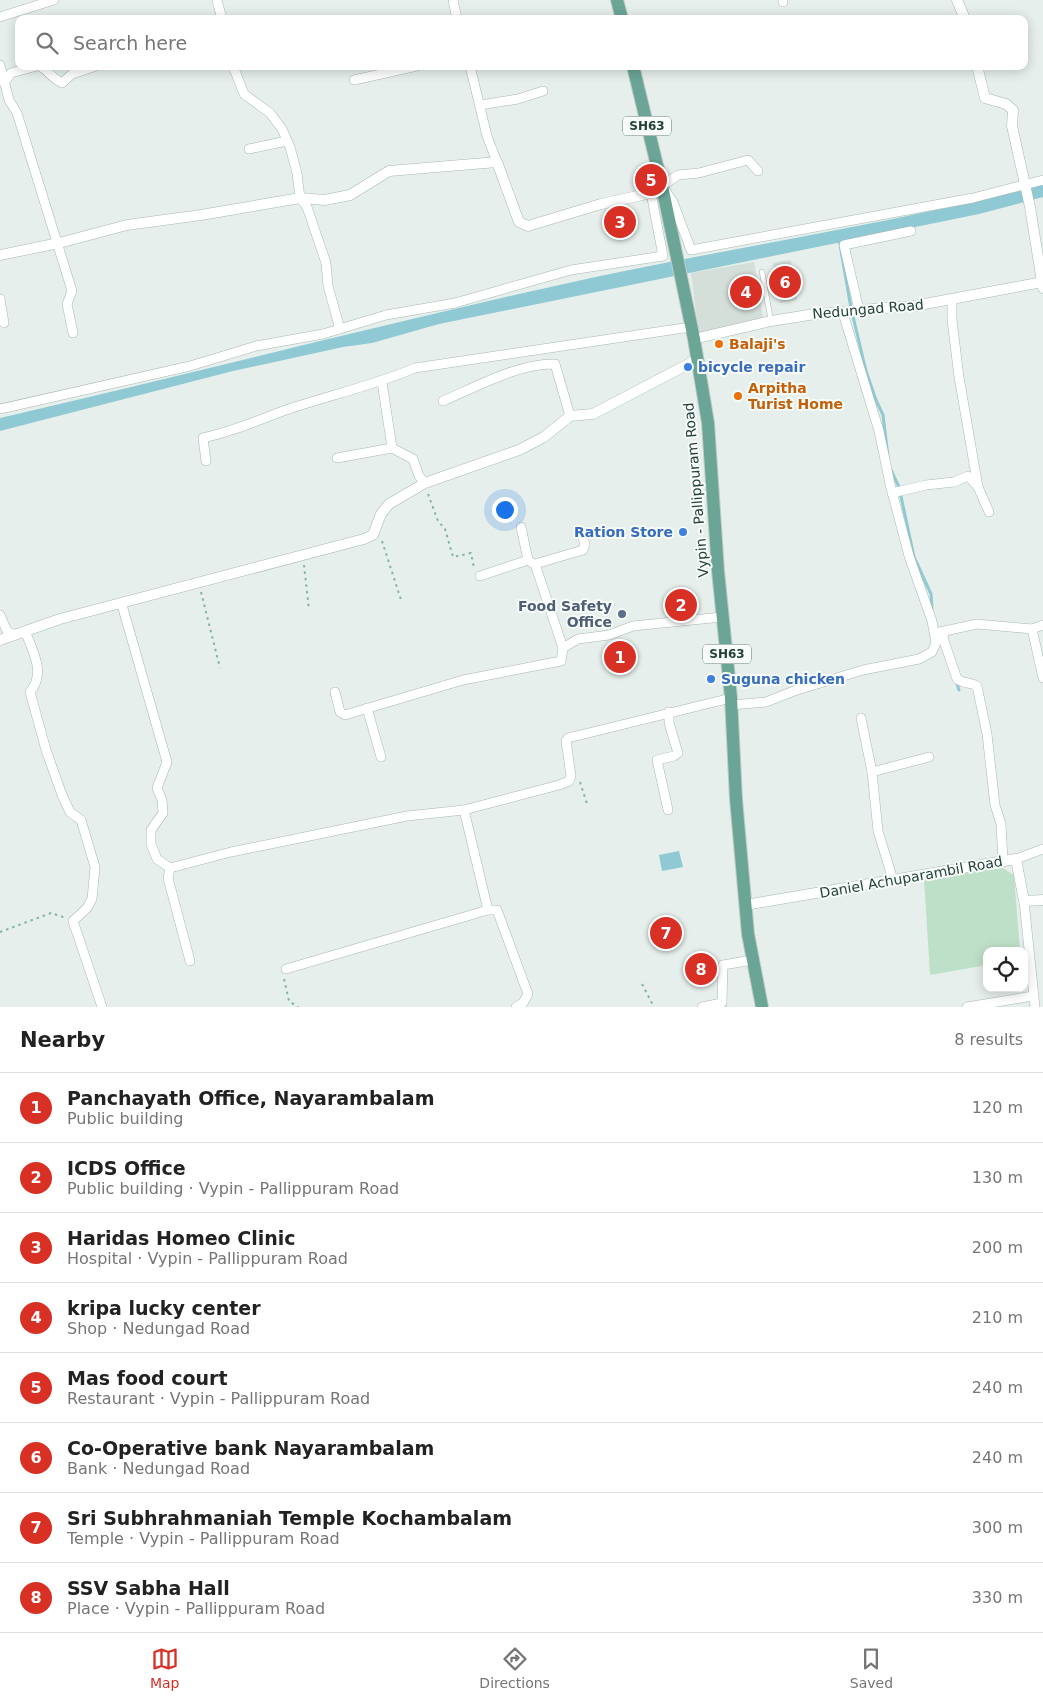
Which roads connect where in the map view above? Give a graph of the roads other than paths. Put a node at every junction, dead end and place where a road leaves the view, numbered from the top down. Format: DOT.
graph roads {
  1 [pos="54,0"];
  2 [pos="217,0"];
  3 [pos="453,0"];
  4 [pos="617,0"];
  5 [pos="957,0"];
  6 [pos="221,15"];
  7 [pos="456,15"];
  8 [pos="621,15"];
  9 [pos="963,15"];
  10 [pos="0,17"];
  11 [pos="0,65"];
  12 [pos="24,70"];
  13 [pos="46,70"];
  14 [pos="84,70"];
  15 [pos="235,70"];
  16 [pos="399,70"];
  17 [pos="471,70"];
  18 [pos="634,70"];
  19 [pos="978,70"];
  20 [pos="354,80"];
  21 [pos="4,83"];
  22 [pos="543,91"];
  23 [pos="480,105"];
  24 [pos="287,141"];
  25 [pos="249,149"];
  26 [pos="497,162"];
  27 [pos="758,171"];
  28 [pos="1043,180"];
  29 [pos="1025,185"];
  30 [pos="662,186"];
  31 [pos="651,193"];
  32 [pos="300,198"];
  33 [pos="911,231"];
  34 [pos="59,243"];
  35 [pos="0,254"];
  36 [pos="762,272"];
  37 [pos="1043,284"];
  38 [pos="0,299"];
  39 [pos="952,300"];
  40 [pos="859,310"];
  41 [pos="845,313"];
  42 [pos="770,321"];
  43 [pos="4,323"];
  44 [pos="684,328"];
  45 [pos="340,329"];
  46 [pos="73,333"];
  47 [pos="694,340"];
  48 [pos="698,359"];
  49 [pos="382,382"];
  50 [pos="443,401"];
  51 [pos="0,409"];
  52 [pos="570,416"];
  53 [pos="392,448"];
  54 [pos="337,458"];
  55 [pos="206,461"];
  56 [pos="424,483"];
  57 [pos="978,487"];
  58 [pos="897,492"];
  59 [pos="989,512"];
  60 [pos="521,527"];
  61 [pos="582,535"];
  62 [pos="532,562"];
  63 [pos="480,576"];
  64 [pos="122,604"];
  65 [pos="0,615"];
  66 [pos="722,617"];
  67 [pos="1043,625"];
  68 [pos="1032,629"];
  69 [pos="25,632"];
  70 [pos="938,632"];
  71 [pos="14,635"];
  72 [pos="0,640"];
  73 [pos="563,648"];
  74 [pos="1043,678"];
  75 [pos="335,692"];
  76 [pos="731,702"];
  77 [pos="367,708"];
  78 [pos="669,712"];
  79 [pos="861,718"];
  80 [pos="381,756"];
  81 [pos="929,757"];
  82 [pos="872,772"];
  83 [pos="464,810"];
  84 [pos="668,810"];
  85 [pos="1043,849"];
  86 [pos="1016,859"];
  87 [pos="1004,862"];
  88 [pos="170,868"];
  89 [pos="894,880"];
  90 [pos="1043,900"];
  91 [pos="1024,901"];
  92 [pos="746,905"];
  93 [pos="488,910"];
  94 [pos="752,960"];
  95 [pos="190,961"];
  96 [pos="286,969"];
  97 [pos="1033,996"];
  98 [pos="102,1007"];
  99 [pos="516,1007"];
  100 [pos="702,1007"];
  101 [pos="762,1007"];
  102 [pos="967,1007"];
  103 [pos="1035,1007"];
  1 -- 10 [label="street"];
  2 -- 6 [label="street"];
  3 -- 7 [label="street"];
  4 -- 8 [label="main road"];
  5 -- 9 [label="street"];
  11 -- 21 [label="street"];
  12 -- 21 [label="street"];
  13 -- 14 [label="street"];
  15 -- 24 [label="street"];
  16 -- 20 [label="street"];
  17 -- 23 [label="street"];
  18 -- 30 [label="main road, Vypin - Pallippuram Road / SH63"];
  19 -- 29 [label="street"];
  21 -- 34 [label="street"];
  22 -- 23 [label="street"];
  23 -- 26 [label="street"];
  24 -- 25 [label="street"];
  24 -- 32 [label="street"];
  26 -- 31 [label="street"];
  26 -- 32 [label="street"];
  27 -- 30 [label="street"];
  28 -- 29 [label="street"];
  29 -- 30 [label="street"];
  29 -- 37 [label="street"];
  30 -- 31 [label="street"];
  30 -- 47 [label="main road, Vypin - Pallippuram Road / SH63"];
  31 -- 45 [label="street"];
  32 -- 34 [label="street"];
  32 -- 45 [label="street"];
  33 -- 40 [label="street"];
  34 -- 35 [label="street"];
  34 -- 46 [label="street"];
  36 -- 42 [label="lane"];
  37 -- 39 [label="street, Nedungad Road"];
  38 -- 43 [label="street"];
  39 -- 40 [label="street, Nedungad Road"];
  39 -- 57 [label="street"];
  40 -- 41 [label="street, Nedungad Road"];
  41 -- 42 [label="street, Nedungad Road"];
  41 -- 58 [label="street"];
  42 -- 47 [label="street, Nedungad Road"];
  44 -- 49 [label="street"];
  45 -- 51 [label="street"];
  47 -- 48 [label="main road, Vypin - Pallippuram Road / SH63"];
  48 -- 52 [label="street"];
  48 -- 66 [label="main road, Vypin - Pallippuram Road / SH63"];
  49 -- 53 [label="street"];
  49 -- 55 [label="street"];
  50 -- 52 [label="street"];
  52 -- 56 [label="street"];
  53 -- 54 [label="street"];
  53 -- 56 [label="street"];
  56 -- 64 [label="street"];
  57 -- 58 [label="street"];
  57 -- 59 [label="street"];
  58 -- 70 [label="street"];
  60 -- 62 [label="street"];
  61 -- 62 [label="street"];
  62 -- 63 [label="street"];
  62 -- 73 [label="street"];
  64 -- 69 [label="street"];
  64 -- 88 [label="street"];
  65 -- 71 [label="street"];
  66 -- 73 [label="street"];
  66 -- 76 [label="main road, Vypin - Pallippuram Road / SH63"];
  67 -- 68 [label="street"];
  68 -- 70 [label="street"];
  68 -- 74 [label="street"];
  69 -- 71 [label="street"];
  69 -- 98 [label="street"];
  70 -- 76 [label="street"];
  70 -- 87 [label="street"];
  71 -- 72 [label="street"];
  73 -- 77 [label="street"];
  75 -- 77 [label="street"];
  76 -- 78 [label="street"];
  76 -- 92 [label="main road, Vypin - Pallippuram Road / SH63"];
  77 -- 80 [label="street"];
  78 -- 83 [label="street"];
  78 -- 84 [label="street"];
  79 -- 82 [label="street"];
  81 -- 82 [label="street"];
  82 -- 89 [label="street"];
  83 -- 88 [label="street"];
  83 -- 93 [label="street"];
  85 -- 86 [label="street"];
  86 -- 87 [label="street, Daniel Achuparambil Road"];
  86 -- 91 [label="street, Daniel Achuparambil Road"];
  87 -- 89 [label="street, Daniel Achuparambil Road"];
  88 -- 95 [label="street"];
  89 -- 92 [label="street, Daniel Achuparambil Road"];
  90 -- 91 [label="street"];
  91 -- 97 [label="street"];
  92 -- 94 [label="main road, Vypin - Pallippuram Road / SH63"];
  93 -- 96 [label="street"];
  93 -- 99 [label="street"];
  94 -- 100 [label="street"];
  94 -- 101 [label="main road, Vypin - Pallippuram Road / SH63"];
  97 -- 102 [label="street"];
  97 -- 103 [label="street"];
}
